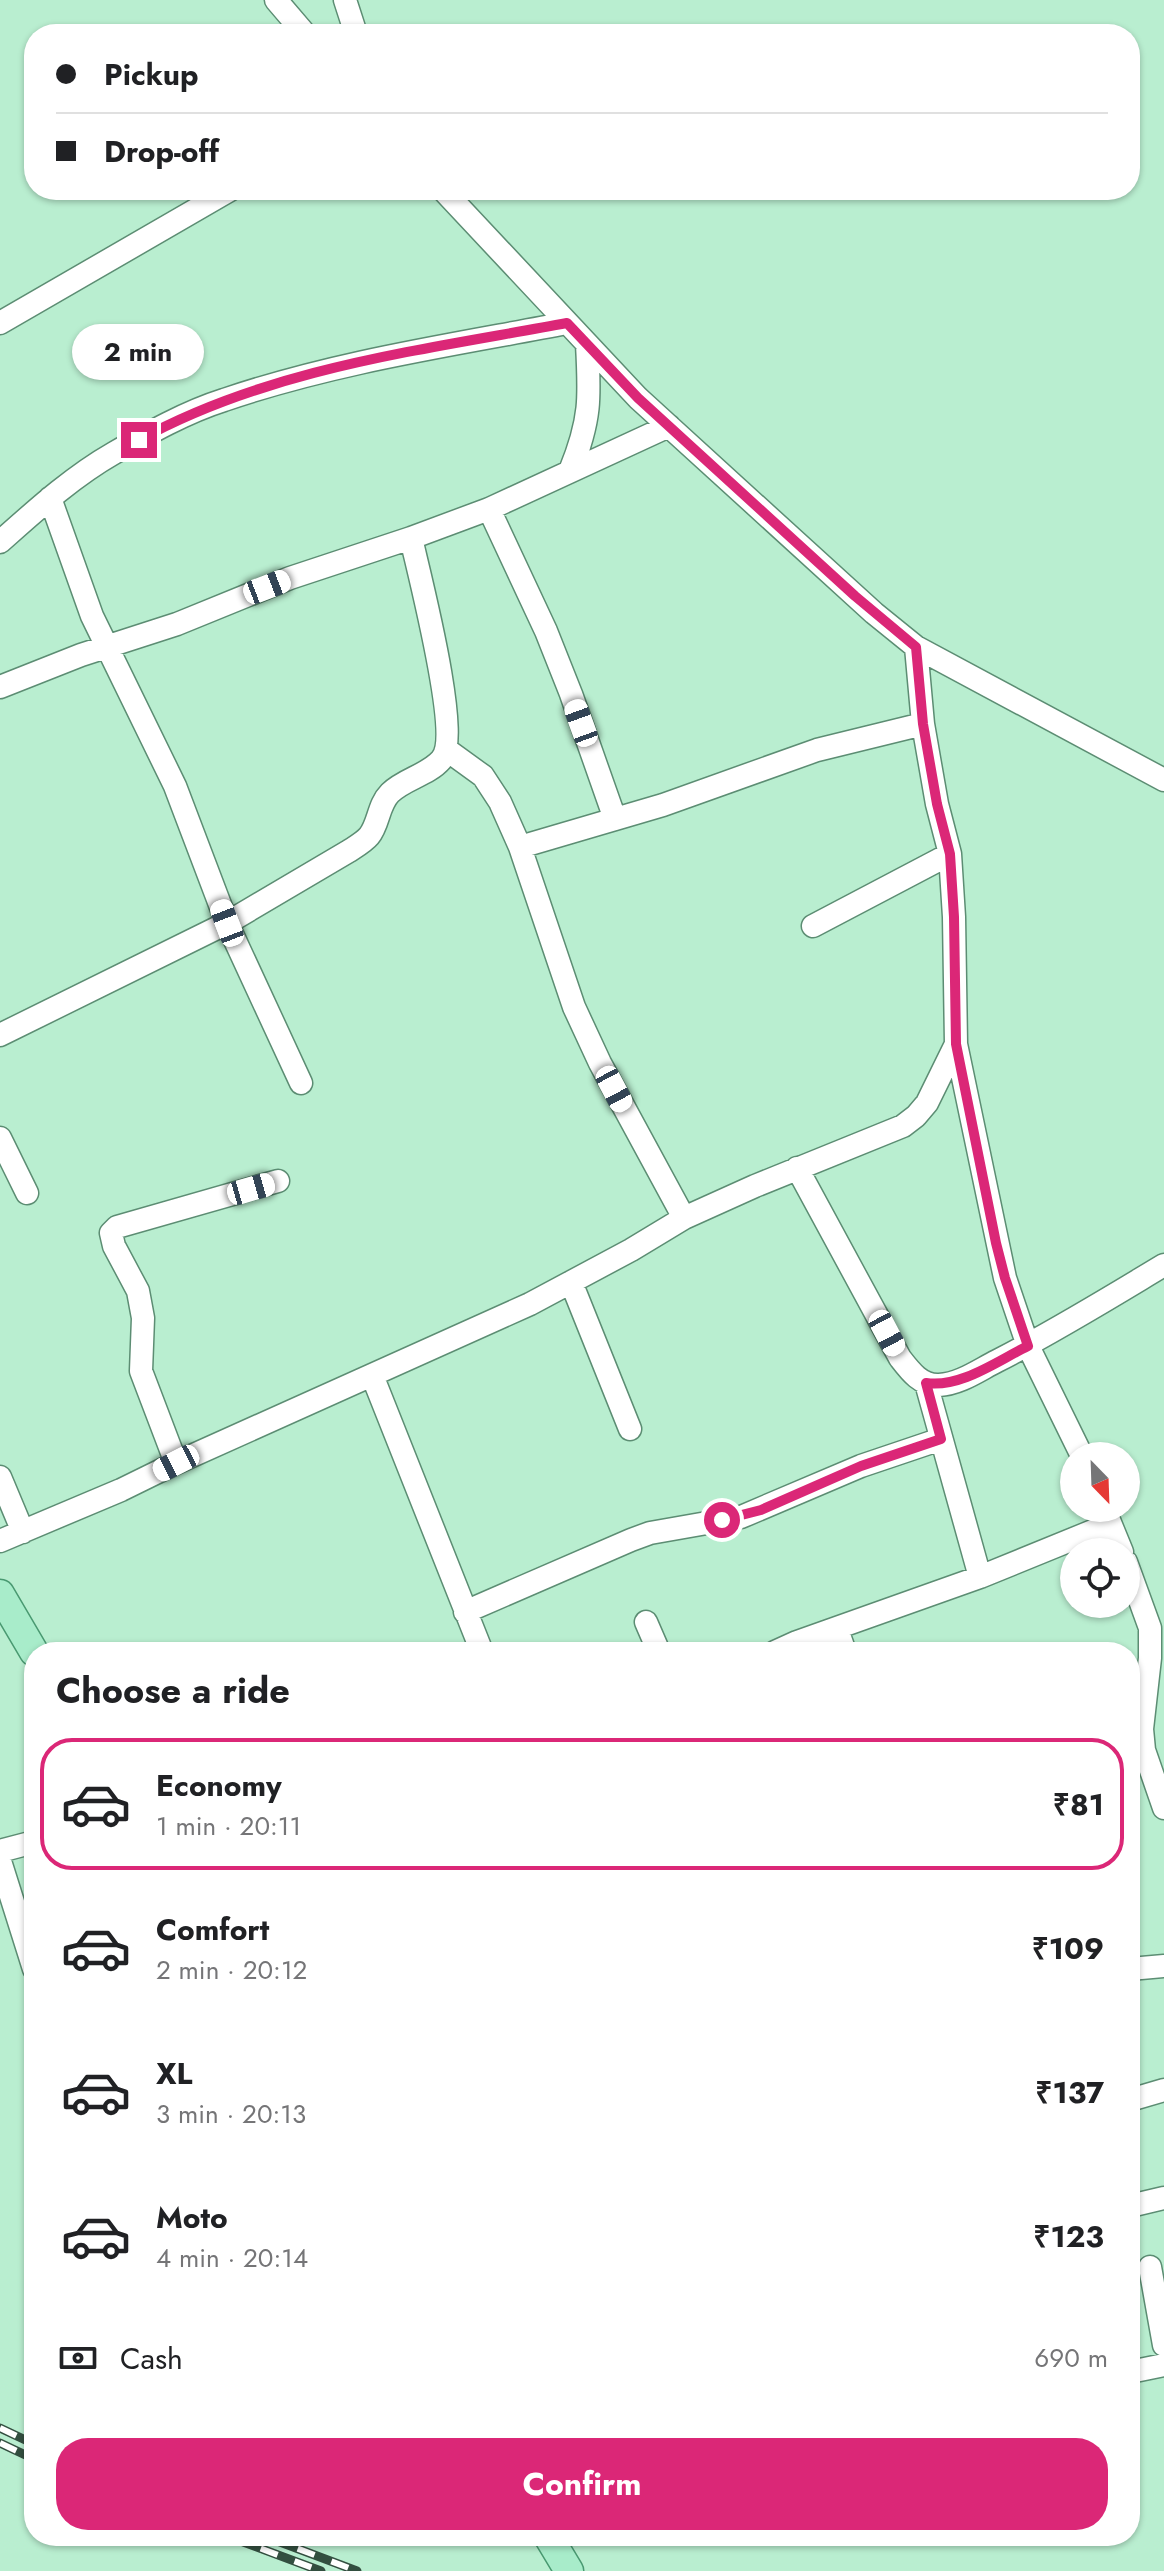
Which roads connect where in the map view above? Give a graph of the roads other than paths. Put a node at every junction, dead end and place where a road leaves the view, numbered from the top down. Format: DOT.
graph roads {
  1 [pos="276,0"];
  2 [pos="345,0"];
  3 [pos="296,24"];
  4 [pos="353,24"];
  5 [pos="213,200"];
  6 [pos="452,200"];
  7 [pos="0,323"];
  8 [pos="567,323"];
  9 [pos="587,344"];
  10 [pos="669,426"];
  11 [pos="570,471"];
  12 [pos="50,498"];
  13 [pos="489,509"];
  14 [pos="411,538"];
  15 [pos="0,542"];
  16 [pos="107,647"];
  17 [pos="916,647"];
  18 [pos="0,687"];
  19 [pos="923,724"];
  20 [pos="447,750"];
  21 [pos="1164,780"];
  22 [pos="615,819"];
  23 [pos="520,847"];
  24 [pos="950,854"];
  25 [pos="227,923"];
  26 [pos="813,926"];
  27 [pos="0,1035"];
  28 [pos="956,1044"];
  29 [pos="301,1083"];
  30 [pos="0,1138"];
  31 [pos="797,1168"];
  32 [pos="278,1181"];
  33 [pos="27,1193"];
  34 [pos="684,1218"];
  35 [pos="1164,1265"];
  36 [pos="571,1282"];
  37 [pos="1028,1346"];
  38 [pos="372,1375"];
  39 [pos="926,1383"];
  40 [pos="630,1429"];
  41 [pos="941,1439"];
  42 [pos="1075,1442"];
  43 [pos="176,1463"];
  44 [pos="0,1477"];
  45 [pos="1095,1522"];
  46 [pos="23,1532"];
  47 [pos="0,1541"];
  48 [pos="980,1577"];
  49 [pos="1140,1591"];
  50 [pos="0,1594"];
  51 [pos="465,1612"];
  52 [pos="646,1622"];
  53 [pos="1157,1626"];
  54 [pos="837,1629"];
  55 [pos="28,1642"];
  56 [pos="478,1642"];
  57 [pos="655,1642"];
  58 [pos="802,1642"];
  59 [pos="842,1642"];
  60 [pos="1164,1720"];
  61 [pos="1140,1737"];
  62 [pos="1140,1744"];
  63 [pos="1140,1748"];
  64 [pos="1164,1808"];
  65 [pos="24,1845"];
  66 [pos="0,1851"];
  67 [pos="0,1861"];
  68 [pos="24,1937"];
  69 [pos="1164,1966"];
  70 [pos="1140,1968"];
  71 [pos="1164,2090"];
  72 [pos="1140,2097"];
  73 [pos="1164,2198"];
  74 [pos="1140,2204"];
  75 [pos="1150,2267"];
  76 [pos="1164,2345"];
  77 [pos="1164,2365"];
  78 [pos="1140,2370"];
  79 [pos="554,2546"];
  80 [pos="569,2571"];
  1 -- 3 [label="street"];
  2 -- 4 [label="street"];
  5 -- 7 [label="street"];
  6 -- 8 [label="street"];
  8 -- 9 [label="street"];
  8 -- 12 [label="street"];
  9 -- 10 [label="street"];
  9 -- 11 [label="street"];
  10 -- 11 [label="street"];
  10 -- 17 [label="street"];
  11 -- 13 [label="street"];
  12 -- 15 [label="street"];
  12 -- 16 [label="street"];
  13 -- 14 [label="street"];
  13 -- 22 [label="street"];
  14 -- 16 [label="street"];
  14 -- 20 [label="street"];
  16 -- 18 [label="street"];
  16 -- 25 [label="street"];
  17 -- 19 [label="street"];
  17 -- 21 [label="street"];
  19 -- 22 [label="street"];
  19 -- 24 [label="street"];
  20 -- 23 [label="street"];
  20 -- 25 [label="street"];
  22 -- 23 [label="street"];
  23 -- 34 [label="street"];
  24 -- 26 [label="street"];
  24 -- 28 [label="street"];
  25 -- 27 [label="street"];
  25 -- 29 [label="street"];
  28 -- 31 [label="street"];
  28 -- 37 [label="street"];
  30 -- 33 [label="street"];
  31 -- 34 [label="street"];
  31 -- 39 [label="street"];
  32 -- 43 [label="street"];
  34 -- 36 [label="street"];
  35 -- 37 [label="street"];
  36 -- 38 [label="street"];
  36 -- 40 [label="street"];
  37 -- 39 [label="street"];
  37 -- 42 [label="street"];
  38 -- 43 [label="street"];
  38 -- 51 [label="street"];
  39 -- 41 [label="street"];
  41 -- 48 [label="street"];
  41 -- 51 [label="street"];
  43 -- 46 [label="street"];
  44 -- 46 [label="street"];
  45 -- 48 [label="street"];
  46 -- 47 [label="street"];
  48 -- 54 [label="street"];
  49 -- 53 [label="street"];
  50 -- 55 [label="main road"];
  51 -- 56 [label="street"];
  52 -- 57 [label="street"];
  53 -- 61 [label="street"];
  54 -- 58 [label="street"];
  54 -- 59 [label="street"];
  60 -- 62 [label="street"];
  63 -- 64 [label="street"];
  65 -- 66 [label="street"];
  67 -- 68 [label="street"];
  69 -- 70 [label="street"];
  71 -- 72 [label="street"];
  73 -- 74 [label="street"];
  75 -- 76 [label="street"];
  77 -- 78 [label="street"];
  79 -- 80 [label="main road"];
}
